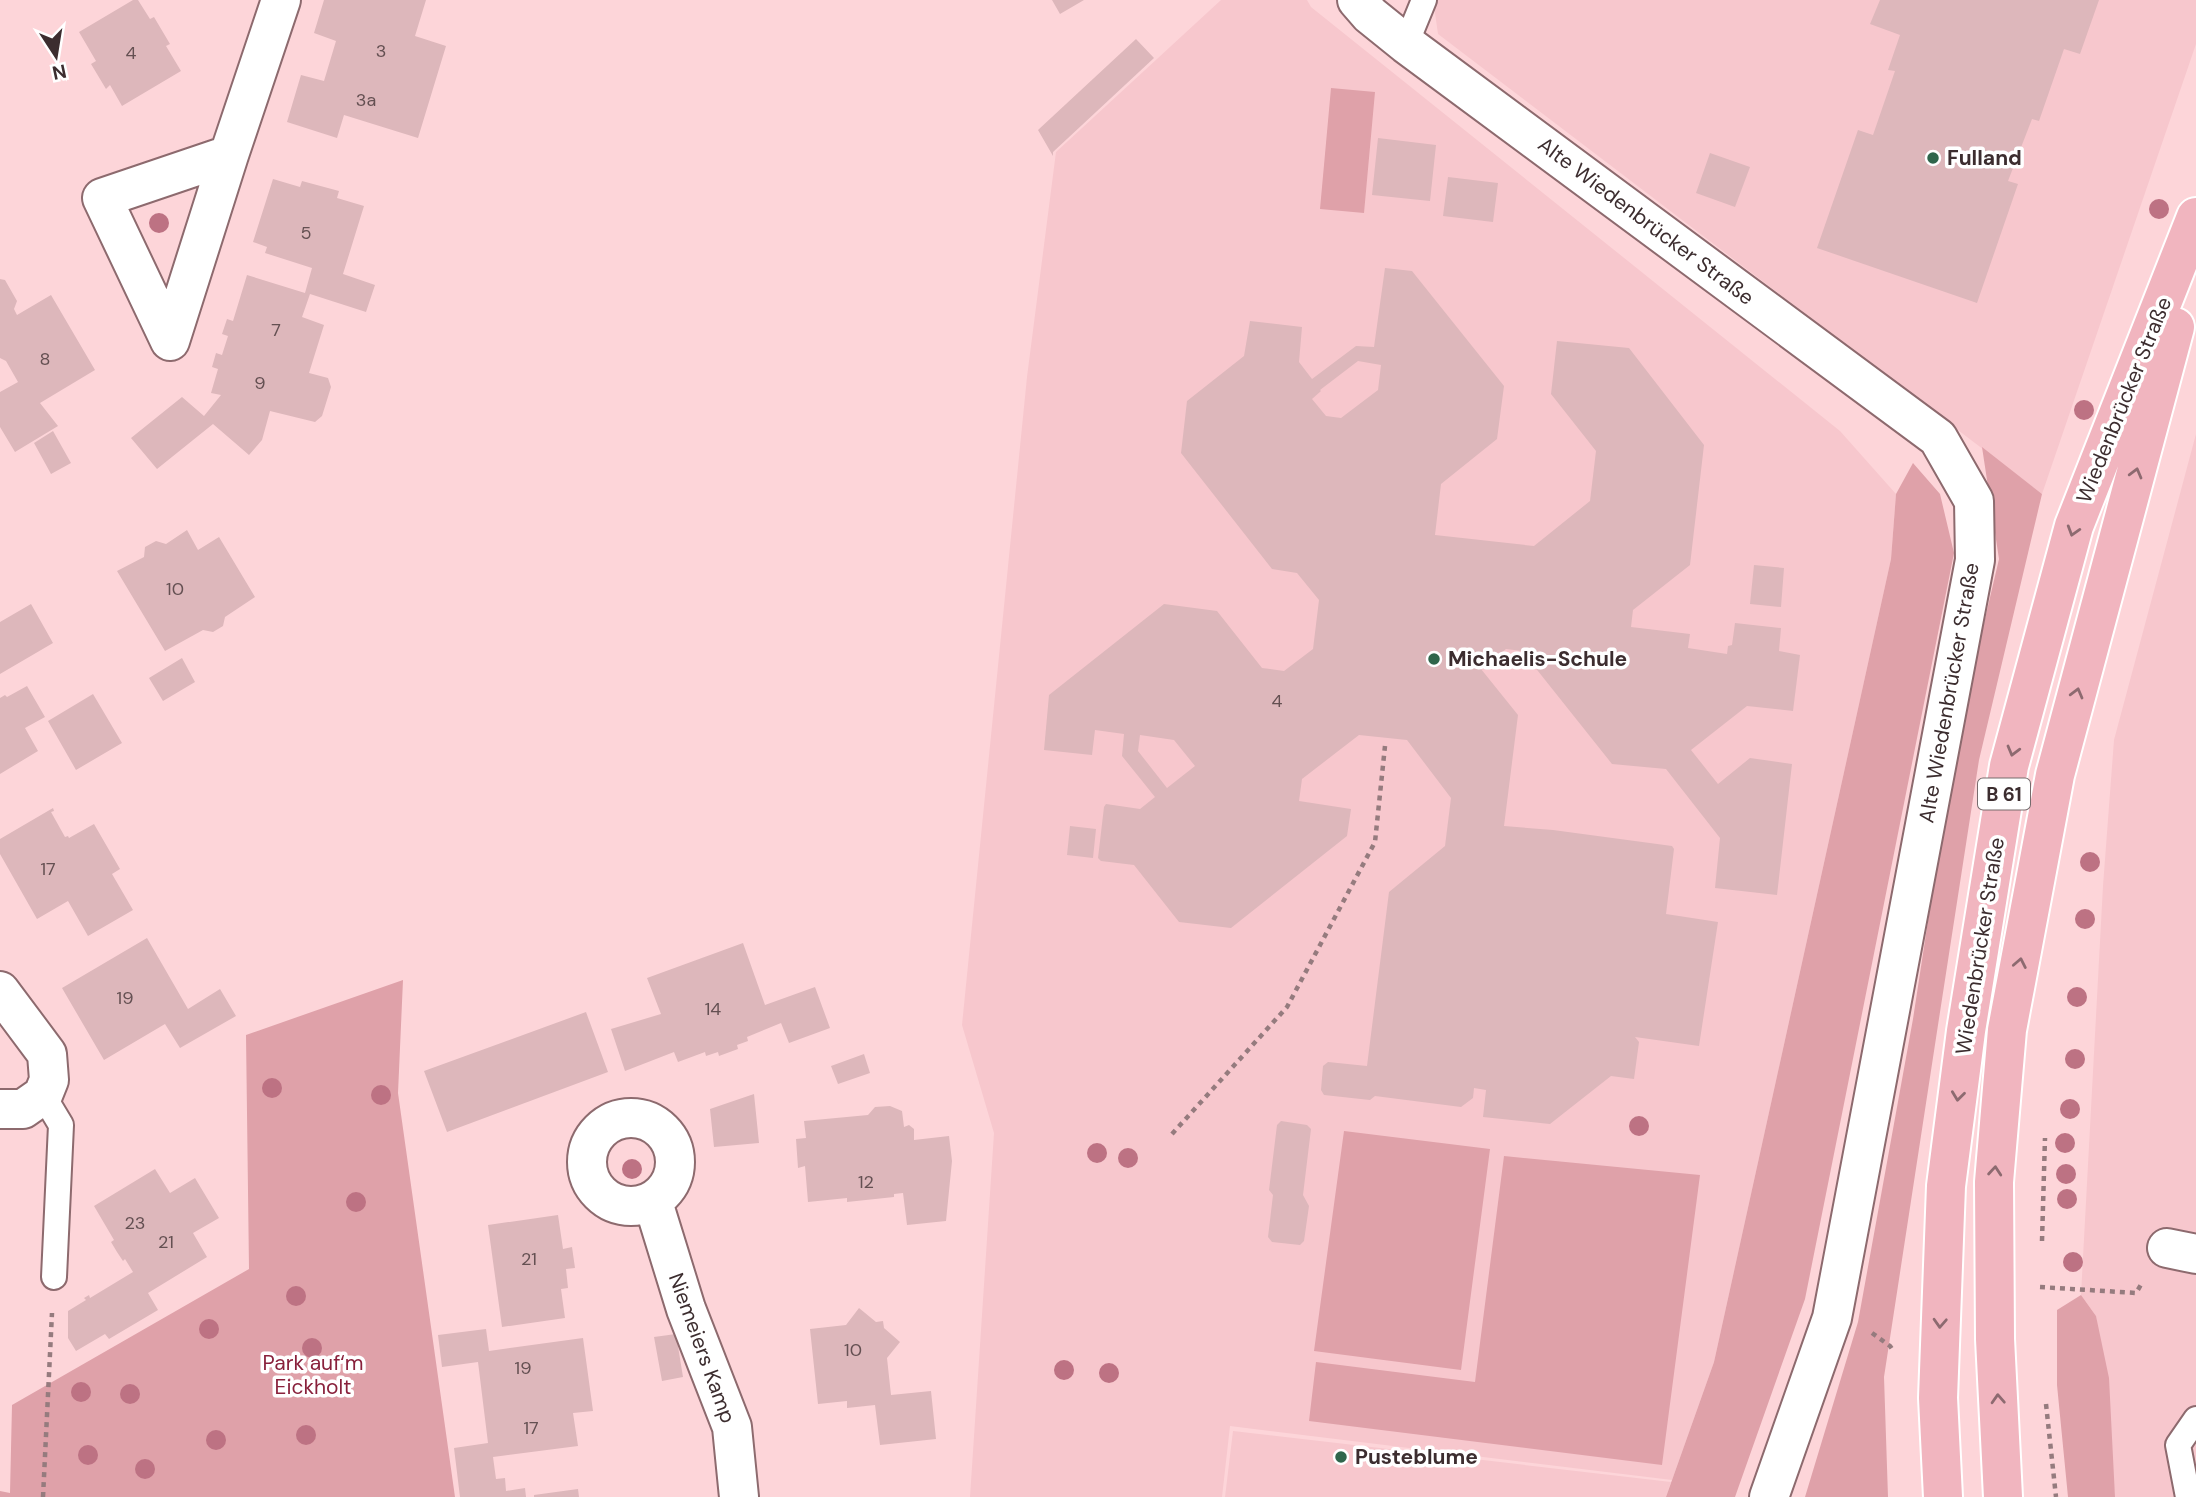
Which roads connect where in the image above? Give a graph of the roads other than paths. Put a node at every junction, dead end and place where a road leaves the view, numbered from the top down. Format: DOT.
graph roads {
  1 [pos="281,0"];
  2 [pos="1357,0"];
  3 [pos="1424,0"];
  4 [pos="1406,44"];
  5 [pos="229,155"];
  6 [pos="2196,217"];
  7 [pos="2196,247"];
  8 [pos="0,991"];
  9 [pos="43,1095"];
  10 [pos="0,1109"];
  11 [pos="653,1202"];
  12 [pos="54,1277"];
  13 [pos="2196,1419"];
  14 [pos="739,1497"];
  15 [pos="1769,1497"];
  16 [pos="1943,1497"];
  17 [pos="2003,1497"];
  18 [pos="2188,1497"];
  1 -- 5 [label="street"];
  2 -- 4 [label="street, Alte Wiedenbrücker Straße"];
  3 -- 4 [label="lane"];
  4 -- 15 [label="street, Alte Wiedenbrücker Straße"];
  5 -- 5 [label="street"];
  6 -- 16 [label="main road, Wiedenbrücker Straße / B 61, one-way"];
  17 -- 7 [label="main road, Wiedenbrücker Straße / B 61, one-way"];
  8 -- 9 [label="street"];
  9 -- 10 [label="street"];
  9 -- 12 [label="lane"];
  11 -- 14 [label="street, Niemeiers Kamp"];
  13 -- 18 [label="lane"];
}
